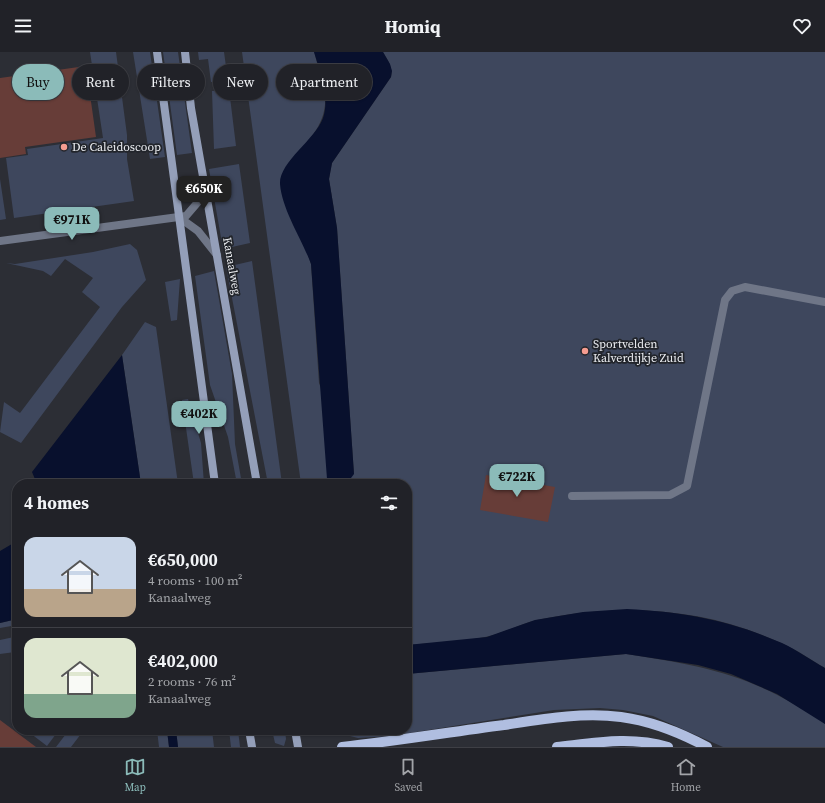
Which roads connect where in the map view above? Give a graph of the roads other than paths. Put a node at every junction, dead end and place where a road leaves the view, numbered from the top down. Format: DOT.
graph roads {
  1 [pos="157,52"];
  2 [pos="185,52"];
  3 [pos="205,181"];
  4 [pos="180,218"];
  5 [pos="0,241"];
  6 [pos="218,256"];
  7 [pos="825,302"];
  8 [pos="214,479"];
  9 [pos="256,479"];
  10 [pos="572,496"];
  11 [pos="251,735"];
  12 [pos="296,735"];
  13 [pos="252,747"];
  14 [pos="298,747"];
  15 [pos="342,747"];
  16 [pos="557,747"];
  17 [pos="668,747"];
  18 [pos="707,747"];
  1 -- 4 [label="main road"];
  2 -- 3 [label="main road, Kanaalweg"];
  3 -- 4 [label="street"];
  3 -- 6 [label="main road, Kanaalweg"];
  4 -- 5 [label="street"];
  4 -- 6 [label="street"];
  4 -- 8 [label="main road"];
  6 -- 9 [label="main road, Kanaalweg"];
  7 -- 10 [label="street"];
  11 -- 13 [label="main road"];
  12 -- 14 [label="main road"];
  15 -- 18 [label="main road"];
  16 -- 17 [label="main road"];
}
